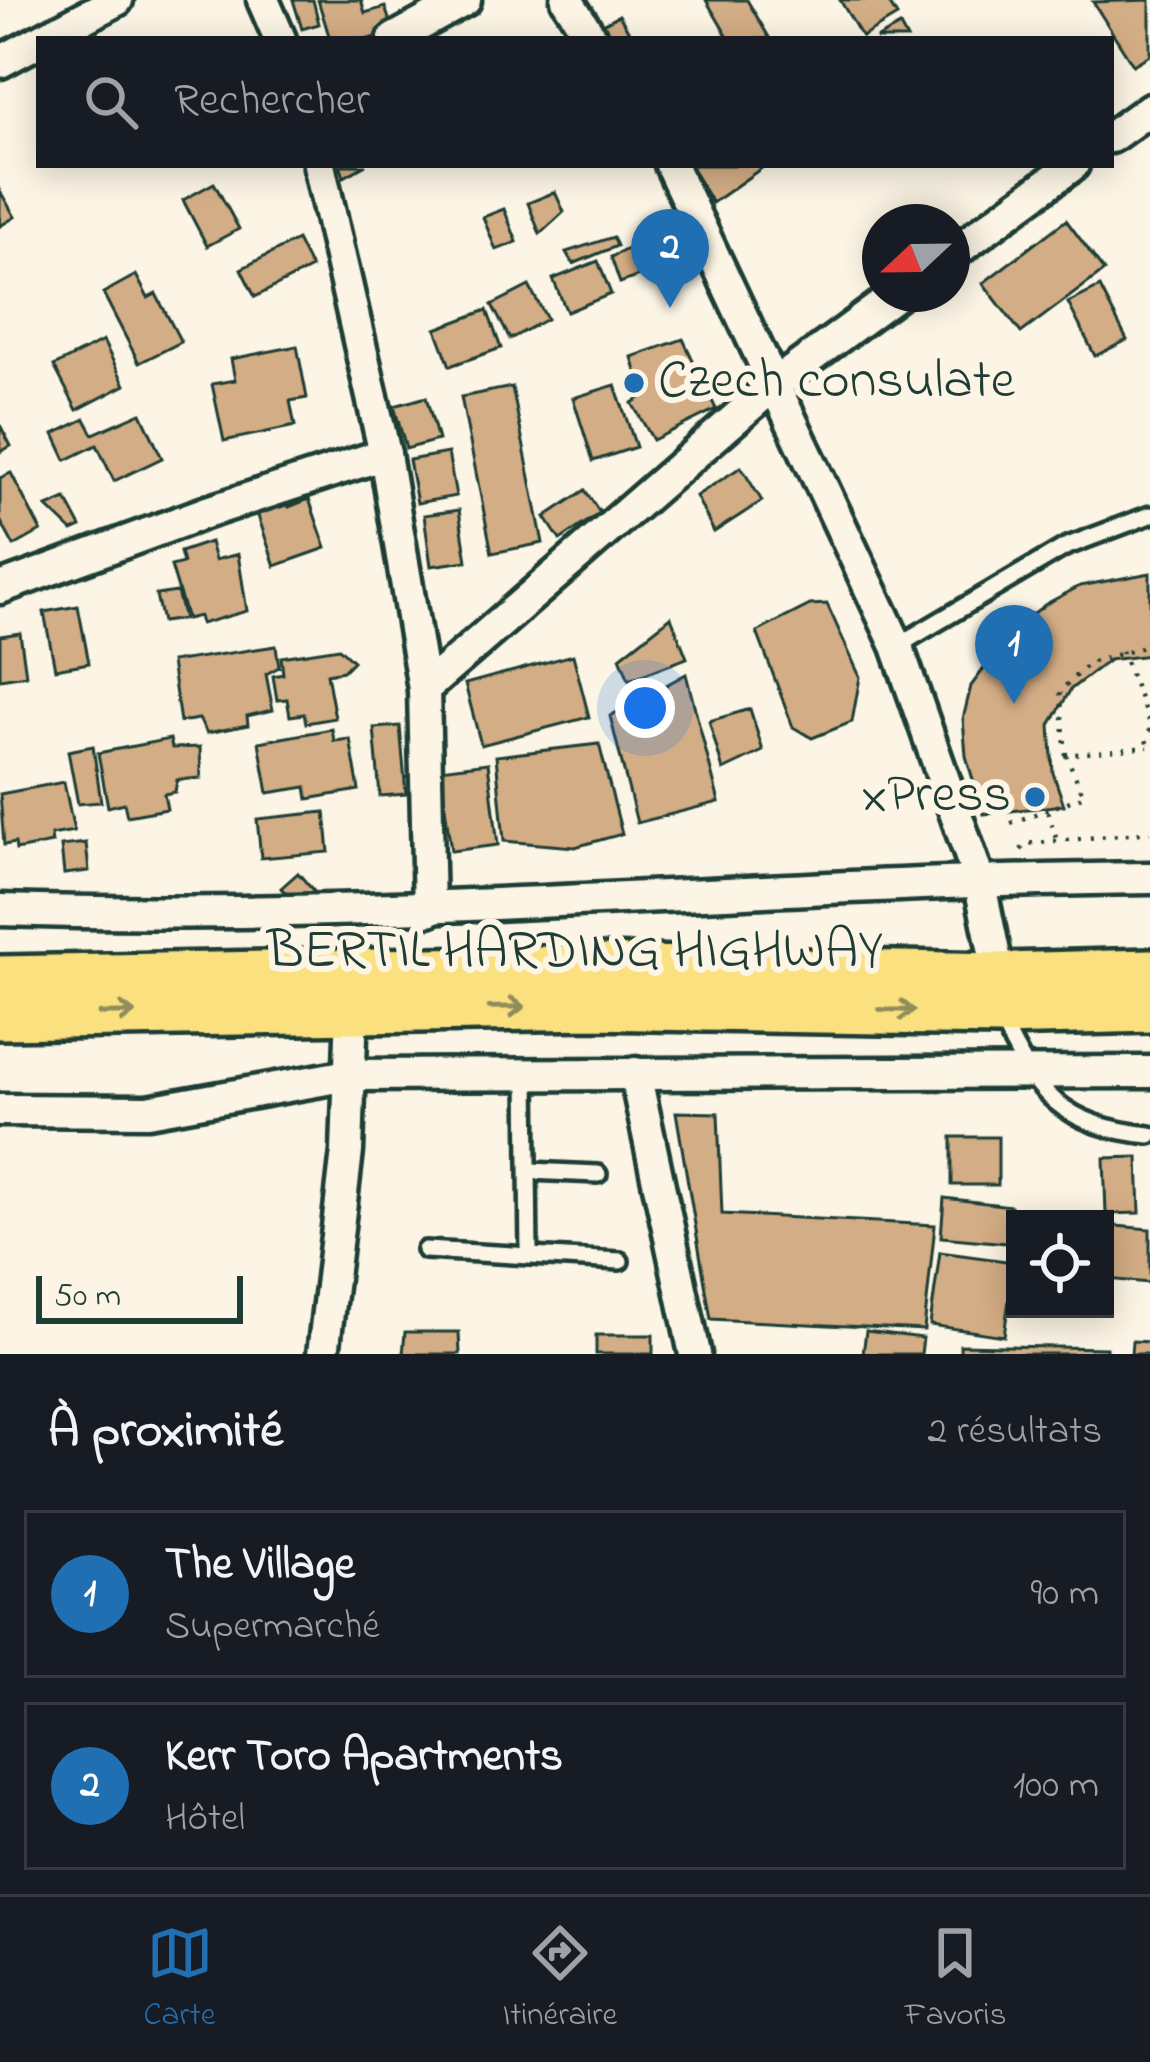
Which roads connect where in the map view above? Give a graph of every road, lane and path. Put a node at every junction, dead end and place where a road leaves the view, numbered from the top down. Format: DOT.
graph roads {
  1 [pos="117,0"];
  2 [pos="263,0"];
  3 [pos="465,0"];
  4 [pos="567,0"];
  5 [pos="49,36"];
  6 [pos="279,36"];
  7 [pos="399,36"];
  8 [pos="590,36"];
  9 [pos="36,43"];
  10 [pos="0,62"];
  11 [pos="1150,109"];
  12 [pos="1114,135"];
  13 [pos="320,168"];
  14 [pos="672,168"];
  15 [pos="1069,168"];
  16 [pos="970,241"];
  17 [pos="873,312"];
  18 [pos="775,384"];
  19 [pos="386,454"];
  20 [pos="1150,514"];
  21 [pos="0,588"];
  22 [pos="1150,645"];
  23 [pos="896,646"];
  24 [pos="1121,651"];
  25 [pos="424,689"];
  26 [pos="1150,727"];
  27 [pos="1149,748"];
  28 [pos="1066,755"];
  29 [pos="1048,812"];
  30 [pos="1011,823"];
  31 [pos="1150,832"];
  32 [pos="1057,841"];
  33 [pos="1150,878"];
  34 [pos="979,880"];
  35 [pos="1013,880"];
  36 [pos="0,910"];
  37 [pos="429,910"];
  38 [pos="1150,972"];
  39 [pos="0,979"];
  40 [pos="999,995"];
  41 [pos="352,1008"];
  42 [pos="1150,1009"];
  43 [pos="0,1016"];
  44 [pos="1025,1072"];
  45 [pos="1150,1072"];
  46 [pos="635,1073"];
  47 [pos="527,1074"];
  48 [pos="350,1075"];
  49 [pos="0,1110"];
  50 [pos="1150,1135"];
  51 [pos="529,1171"];
  52 [pos="598,1174"];
  53 [pos="425,1250"];
  54 [pos="530,1256"];
  55 [pos="620,1261"];
  56 [pos="323,1354"];
  57 [pos="694,1354"];
  1 -- 5 [label="street"];
  2 -- 6 [label="street"];
  3 -- 7 [label="street"];
  4 -- 8 [label="street"];
  9 -- 10 [label="street"];
  11 -- 12 [label="street"];
  13 -- 19 [label="street"];
  14 -- 18 [label="street"];
  15 -- 16 [label="street"];
  17 -- 18 [label="street"];
  18 -- 23 [label="street"];
  18 -- 25 [label="street"];
  19 -- 21 [label="street"];
  19 -- 25 [label="street"];
  20 -- 23 [label="lane"];
  22 -- 24 [label="path"];
  23 -- 34 [label="street"];
  24 -- 26 [label="path"];
  24 -- 28 [label="path"];
  25 -- 37 [label="street"];
  26 -- 27 [label="path"];
  27 -- 28 [label="path"];
  28 -- 29 [label="path"];
  29 -- 30 [label="path"];
  29 -- 32 [label="path"];
  31 -- 32 [label="path"];
  32 -- 35 [label="path"];
  33 -- 35 [label="street"];
  34 -- 35 [label="street"];
  34 -- 37 [label="street"];
  34 -- 40 [label="street"];
  36 -- 37 [label="street"];
  38 -- 40 [label="main road, BERTIL HARDING HIGHWAY"];
  39 -- 40 [label="main road, BERTIL HARDING HIGHWAY"];
  41 -- 40 [label="main road, BERTIL HARDING HIGHWAY, one-way"];
  40 -- 42 [label="main road, BERTIL HARDING HIGHWAY"];
  40 -- 44 [label="lane"];
  43 -- 41 [label="main road, BERTIL HARDING HIGHWAY, one-way"];
  41 -- 48 [label="street"];
  44 -- 45 [label="street"];
  44 -- 46 [label="street"];
  44 -- 50 [label="lane"];
  46 -- 47 [label="street"];
  46 -- 57 [label="street"];
  47 -- 48 [label="street"];
  47 -- 51 [label="lane"];
  48 -- 49 [label="street"];
  48 -- 56 [label="street"];
  51 -- 52 [label="lane"];
  51 -- 54 [label="lane"];
  53 -- 54 [label="lane"];
  54 -- 55 [label="lane"];
}
